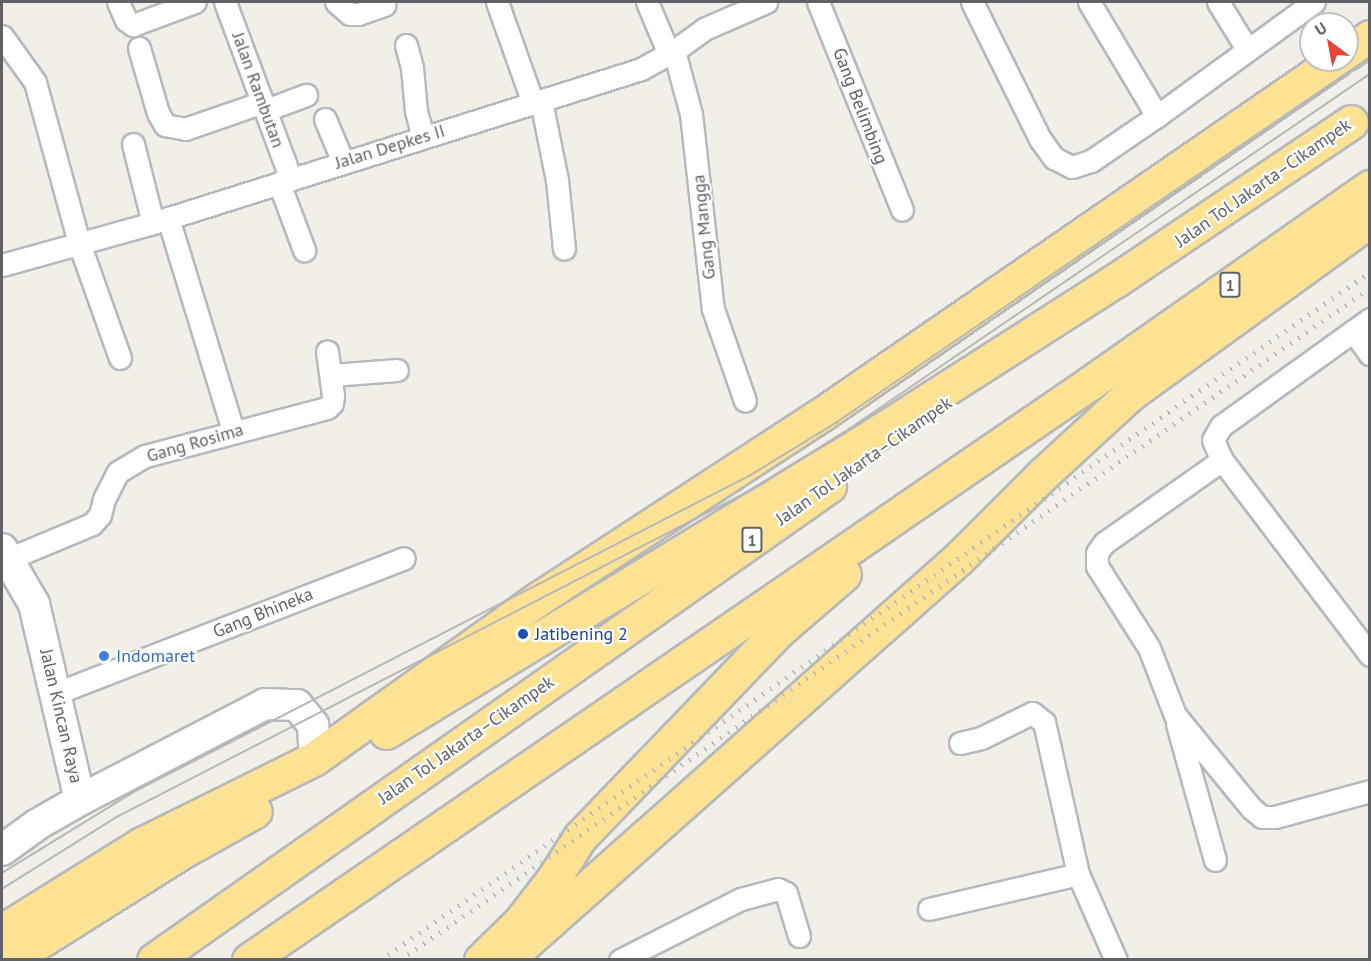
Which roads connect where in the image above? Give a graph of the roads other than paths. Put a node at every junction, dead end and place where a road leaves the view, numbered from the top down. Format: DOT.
graph roads {
  1 [pos="118,2"];
  2 [pos="195,2"];
  3 [pos="336,2"];
  4 [pos="498,2"];
  5 [pos="647,2"];
  6 [pos="766,2"];
  7 [pos="818,2"];
  8 [pos="972,2"];
  9 [pos="1089,2"];
  10 [pos="1218,2"];
  11 [pos="1314,2"];
  12 [pos="231,3"];
  13 [pos="384,5"];
  14 [pos="2,36"];
  15 [pos="406,45"];
  16 [pos="139,48"];
  17 [pos="1247,49"];
  18 [pos="672,53"];
  19 [pos="1319,72"];
  20 [pos="306,95"];
  21 [pos="537,102"];
  22 [pos="265,106"];
  23 [pos="1157,116"];
  24 [pos="1360,116"];
  25 [pos="325,119"];
  26 [pos="423,137"];
  27 [pos="134,144"];
  28 [pos="343,162"];
  29 [pos="285,181"];
  30 [pos="1370,187"];
  31 [pos="902,210"];
  32 [pos="1370,220"];
  33 [pos="160,221"];
  34 [pos="80,243"];
  35 [pos="564,249"];
  36 [pos="304,250"];
  37 [pos="2,265"];
  38 [pos="1361,325"];
  39 [pos="327,351"];
  40 [pos="1370,354"];
  41 [pos="120,358"];
  42 [pos="397,370"];
  43 [pos="332,375"];
  44 [pos="1090,383"];
  45 [pos="745,401"];
  46 [pos="233,431"];
  47 [pos="1222,460"];
  48 [pos="5,554"];
  49 [pos="404,558"];
  50 [pos="1370,655"];
  51 [pos="54,694"];
  52 [pos="1175,715"];
  53 [pos="960,743"];
  54 [pos="315,758"];
  55 [pos="1370,791"];
  56 [pos="81,800"];
  57 [pos="2,850"];
  58 [pos="1215,860"];
  59 [pos="1078,874"];
  60 [pos="929,909"];
  61 [pos="2,931"];
  62 [pos="799,936"];
  63 [pos="10,960"];
  64 [pos="154,960"];
  65 [pos="249,960"];
  66 [pos="481,960"];
  67 [pos="506,960"];
  68 [pos="620,960"];
  69 [pos="1116,960"];
  1 -- 2 [label="street"];
  3 -- 13 [label="street"];
  4 -- 21 [label="street"];
  5 -- 18 [label="street, Gang Mangga"];
  6 -- 18 [label="street, Jalan Depkes II"];
  7 -- 31 [label="street, Gang Belimbing"];
  8 -- 23 [label="street"];
  9 -- 23 [label="street"];
  10 -- 17 [label="street"];
  11 -- 17 [label="street"];
  12 -- 22 [label="street, Jalan Rambutan"];
  14 -- 34 [label="street"];
  15 -- 26 [label="street"];
  16 -- 22 [label="street"];
  17 -- 23 [label="street"];
  18 -- 21 [label="street, Jalan Depkes II"];
  18 -- 45 [label="street, Gang Mangga"];
  19 -- 54 [label="highway"];
  20 -- 22 [label="street"];
  21 -- 26 [label="street, Jalan Depkes II"];
  21 -- 35 [label="street"];
  22 -- 29 [label="street, Jalan Rambutan"];
  24 -- 63 [label="highway"];
  24 -- 64 [label="highway, Jalan Tol Jakarta–Cikampek / 1"];
  25 -- 28 [label="street"];
  26 -- 28 [label="street, Jalan Depkes II"];
  27 -- 33 [label="street"];
  28 -- 29 [label="street, Jalan Depkes II"];
  29 -- 33 [label="street, Jalan Depkes II"];
  29 -- 36 [label="street, Jalan Rambutan"];
  30 -- 44 [label="highway, 1"];
  32 -- 67 [label="highway"];
  33 -- 34 [label="street, Jalan Depkes II"];
  33 -- 46 [label="street"];
  34 -- 37 [label="street, Jalan Depkes II"];
  34 -- 41 [label="street"];
  38 -- 40 [label="street"];
  38 -- 47 [label="street"];
  39 -- 43 [label="street, Gang Rosima"];
  42 -- 43 [label="street"];
  43 -- 46 [label="street, Gang Rosima"];
  44 -- 65 [label="highway, 1"];
  44 -- 66 [label="highway"];
  46 -- 48 [label="street, Gang Rosima"];
  47 -- 50 [label="street"];
  47 -- 52 [label="street"];
  48 -- 51 [label="main road, Jalan Kincan Raya"];
  49 -- 51 [label="street, Gang Bhineka"];
  51 -- 56 [label="main road, Jalan Kincan Raya"];
  52 -- 55 [label="street"];
  52 -- 58 [label="street"];
  53 -- 59 [label="street"];
  54 -- 56 [label="main road"];
  54 -- 61 [label="highway"];
  56 -- 57 [label="main road, Jalan Kincan Raya"];
  59 -- 60 [label="street"];
  59 -- 69 [label="street"];
  62 -- 68 [label="street"];
}
